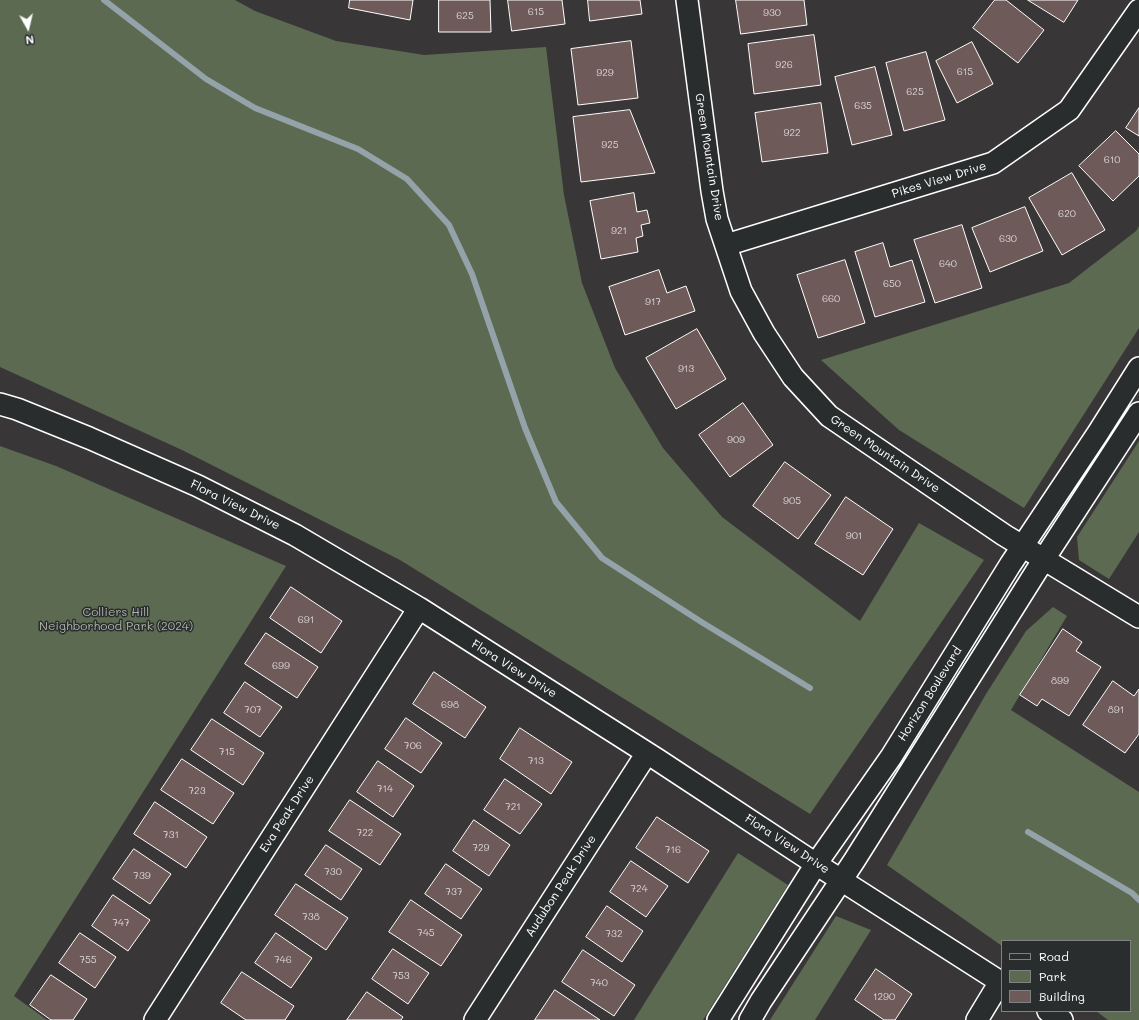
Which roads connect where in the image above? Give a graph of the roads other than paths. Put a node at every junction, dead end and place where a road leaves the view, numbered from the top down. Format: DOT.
graph roads {
  1 [pos="687,0"];
  2 [pos="1139,10"];
  3 [pos="726,245"];
  4 [pos="1139,368"];
  5 [pos="0,404"];
  6 [pos="1139,413"];
  7 [pos="1022,546"];
  8 [pos="1044,559"];
  9 [pos="419,608"];
  10 [pos="1139,617"];
  11 [pos="647,753"];
  12 [pos="816,864"];
  13 [pos="842,880"];
  14 [pos="1001,982"];
  15 [pos="1050,1012"];
  16 [pos="155,1020"];
  17 [pos="476,1020"];
  18 [pos="718,1020"];
  19 [pos="750,1020"];
  20 [pos="977,1020"];
  21 [pos="1062,1020"];
  1 -- 3 [label="street, Green Mountain Drive"];
  2 -- 3 [label="street, Pikes View Drive"];
  3 -- 7 [label="street, Green Mountain Drive"];
  4 -- 7 [label="street, Horizon Boulevard"];
  5 -- 9 [label="street, Flora View Drive"];
  6 -- 8 [label="street, Horizon Boulevard"];
  7 -- 8 [label="street, Green Mountain Drive"];
  7 -- 12 [label="street, Horizon Boulevard"];
  8 -- 10 [label="street, Green Mountain Drive"];
  8 -- 13 [label="street, Horizon Boulevard"];
  9 -- 11 [label="street, Flora View Drive"];
  9 -- 16 [label="street, Eva Peak Drive"];
  11 -- 12 [label="street, Flora View Drive"];
  11 -- 17 [label="street, Audubon Peak Drive"];
  12 -- 13 [label="street, Flora View Drive"];
  12 -- 18 [label="street, Horizon Boulevard"];
  13 -- 14 [label="street, Flora View Drive"];
  13 -- 19 [label="street, Horizon Boulevard"];
  14 -- 20 [label="street"];
  15 -- 21 [label="street"];
}
